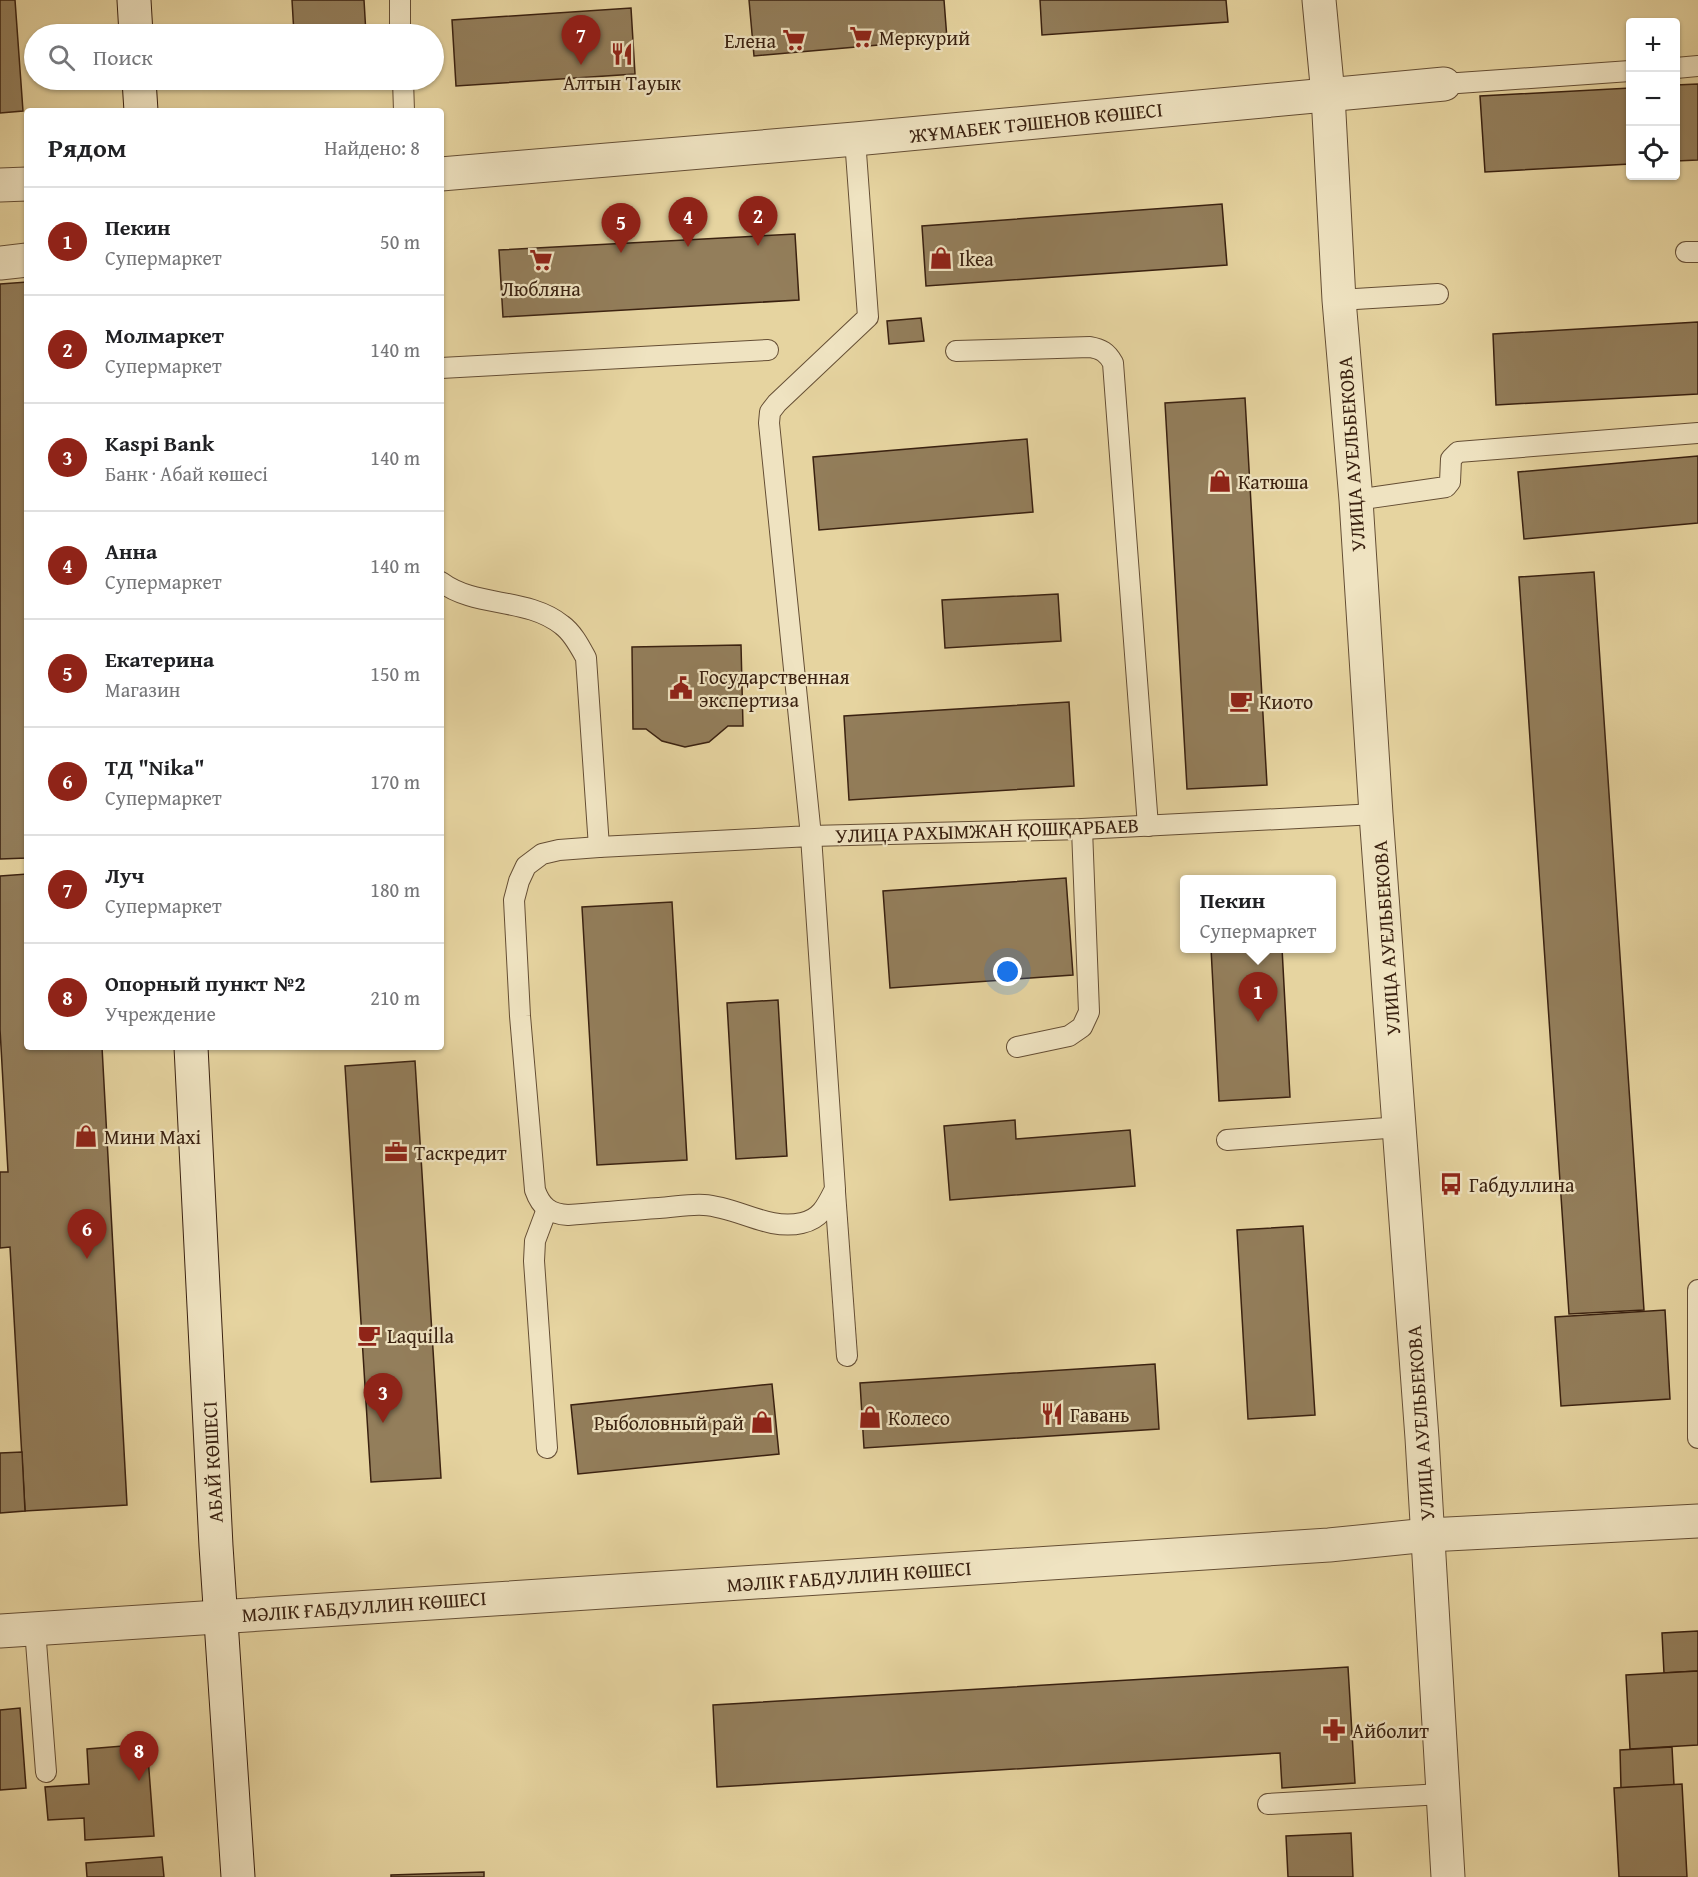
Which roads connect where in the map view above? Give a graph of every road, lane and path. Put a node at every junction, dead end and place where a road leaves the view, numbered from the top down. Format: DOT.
graph roads {
  1 [pos="134,0"];
  2 [pos="400,0"];
  3 [pos="1319,0"];
  4 [pos="135,24"];
  5 [pos="400,24"];
  6 [pos="1698,66"];
  7 [pos="1680,68"];
  8 [pos="1626,71"];
  9 [pos="1444,84"];
  10 [pos="140,90"];
  11 [pos="403,90"];
  12 [pos="1328,95"];
  13 [pos="141,108"];
  14 [pos="404,108"];
  15 [pos="855,139"];
  16 [pos="444,174"];
  17 [pos="24,184"];
  18 [pos="0,185"];
  19 [pos="24,260"];
  20 [pos="0,263"];
  21 [pos="1438,294"];
  22 [pos="1339,300"];
  23 [pos="768,350"];
  24 [pos="956,351"];
  25 [pos="444,368"];
  26 [pos="1698,432"];
  27 [pos="1356,500"];
  28 [pos="444,584"];
  29 [pos="1376,813"];
  30 [pos="1148,826"];
  31 [pos="1082,829"];
  32 [pos="811,836"];
  33 [pos="599,847"];
  34 [pos="1017,1047"];
  35 [pos="191,1050"];
  36 [pos="1400,1127"];
  37 [pos="1227,1140"];
  38 [pos="835,1189"];
  39 [pos="547,1209"];
  40 [pos="1698,1290"];
  41 [pos="847,1356"];
  42 [pos="1698,1438"];
  43 [pos="547,1448"];
  44 [pos="1698,1521"];
  45 [pos="1428,1536"];
  46 [pos="221,1616"];
  47 [pos="35,1629"];
  48 [pos="0,1631"];
  49 [pos="45,1772"];
  50 [pos="1442,1794"];
  51 [pos="1268,1804"];
  52 [pos="238,1877"];
  53 [pos="1448,1877"];
  1 -- 4 [label="street"];
  2 -- 5 [label="lane"];
  3 -- 12 [label="street, УЛИЦА АУЕЛЬБЕКОВА"];
  6 -- 7 [label="lane"];
  8 -- 9 [label="lane, ЖҰМАБЕК ТӘШЕНОВ КӨШЕСІ"];
  9 -- 12 [label="street, ЖҰМАБЕК ТӘШЕНОВ КӨШЕСІ"];
  10 -- 13 [label="street"];
  11 -- 14 [label="lane"];
  12 -- 15 [label="street, ЖҰМАБЕК ТӘШЕНОВ КӨШЕСІ"];
  12 -- 22 [label="street, УЛИЦА АУЕЛЬБЕКОВА"];
  15 -- 16 [label="street, ЖҰМАБЕК ТӘШЕНОВ КӨШЕСІ"];
  15 -- 32 [label="lane"];
  17 -- 18 [label="street"];
  19 -- 20 [label="street"];
  21 -- 22 [label="lane"];
  22 -- 27 [label="street, УЛИЦА АУЕЛЬБЕКОВА"];
  23 -- 25 [label="lane"];
  24 -- 30 [label="lane"];
  26 -- 27 [label="lane"];
  27 -- 29 [label="street, УЛИЦА АУЕЛЬБЕКОВА"];
  28 -- 33 [label="lane"];
  29 -- 30 [label="lane, УЛИЦА РАХЫМЖАН ҚОШҚАРБАЕВ"];
  29 -- 36 [label="street, УЛИЦА АУЕЛЬБЕКОВА"];
  30 -- 31 [label="lane, УЛИЦА РАХЫМЖАН ҚОШҚАРБАЕВ"];
  31 -- 32 [label="lane, УЛИЦА РАХЫМЖАН ҚОШҚАРБАЕВ"];
  31 -- 34 [label="lane"];
  32 -- 33 [label="lane, УЛИЦА РАХЫМЖАН ҚОШҚАРБАЕВ"];
  32 -- 38 [label="lane"];
  33 -- 39 [label="lane, УЛИЦА РАХЫМЖАН ҚОШҚАРБАЕВ"];
  35 -- 46 [label="street, АБАЙ КӨШЕСІ"];
  36 -- 37 [label="lane"];
  36 -- 45 [label="street, УЛИЦА АУЕЛЬБЕКОВА"];
  38 -- 39 [label="lane"];
  38 -- 41 [label="lane"];
  39 -- 43 [label="lane"];
  40 -- 42 [label="lane"];
  44 -- 45 [label="street, МӘЛІК ҒАБДУЛЛИН КӨШЕСІ"];
  45 -- 46 [label="street, МӘЛІК ҒАБДУЛЛИН КӨШЕСІ"];
  45 -- 50 [label="street, УЛИЦА АУЕЛЬБЕКОВА"];
  46 -- 47 [label="street, МӘЛІК ҒАБДУЛЛИН КӨШЕСІ"];
  46 -- 52 [label="street, АБАЙ КӨШЕСІ"];
  47 -- 48 [label="street, МӘЛІК ҒАБДУЛЛИН КӨШЕСІ"];
  47 -- 49 [label="lane"];
  50 -- 51 [label="lane"];
  50 -- 53 [label="street, УЛИЦА АУЕЛЬБЕКОВА"];
}
